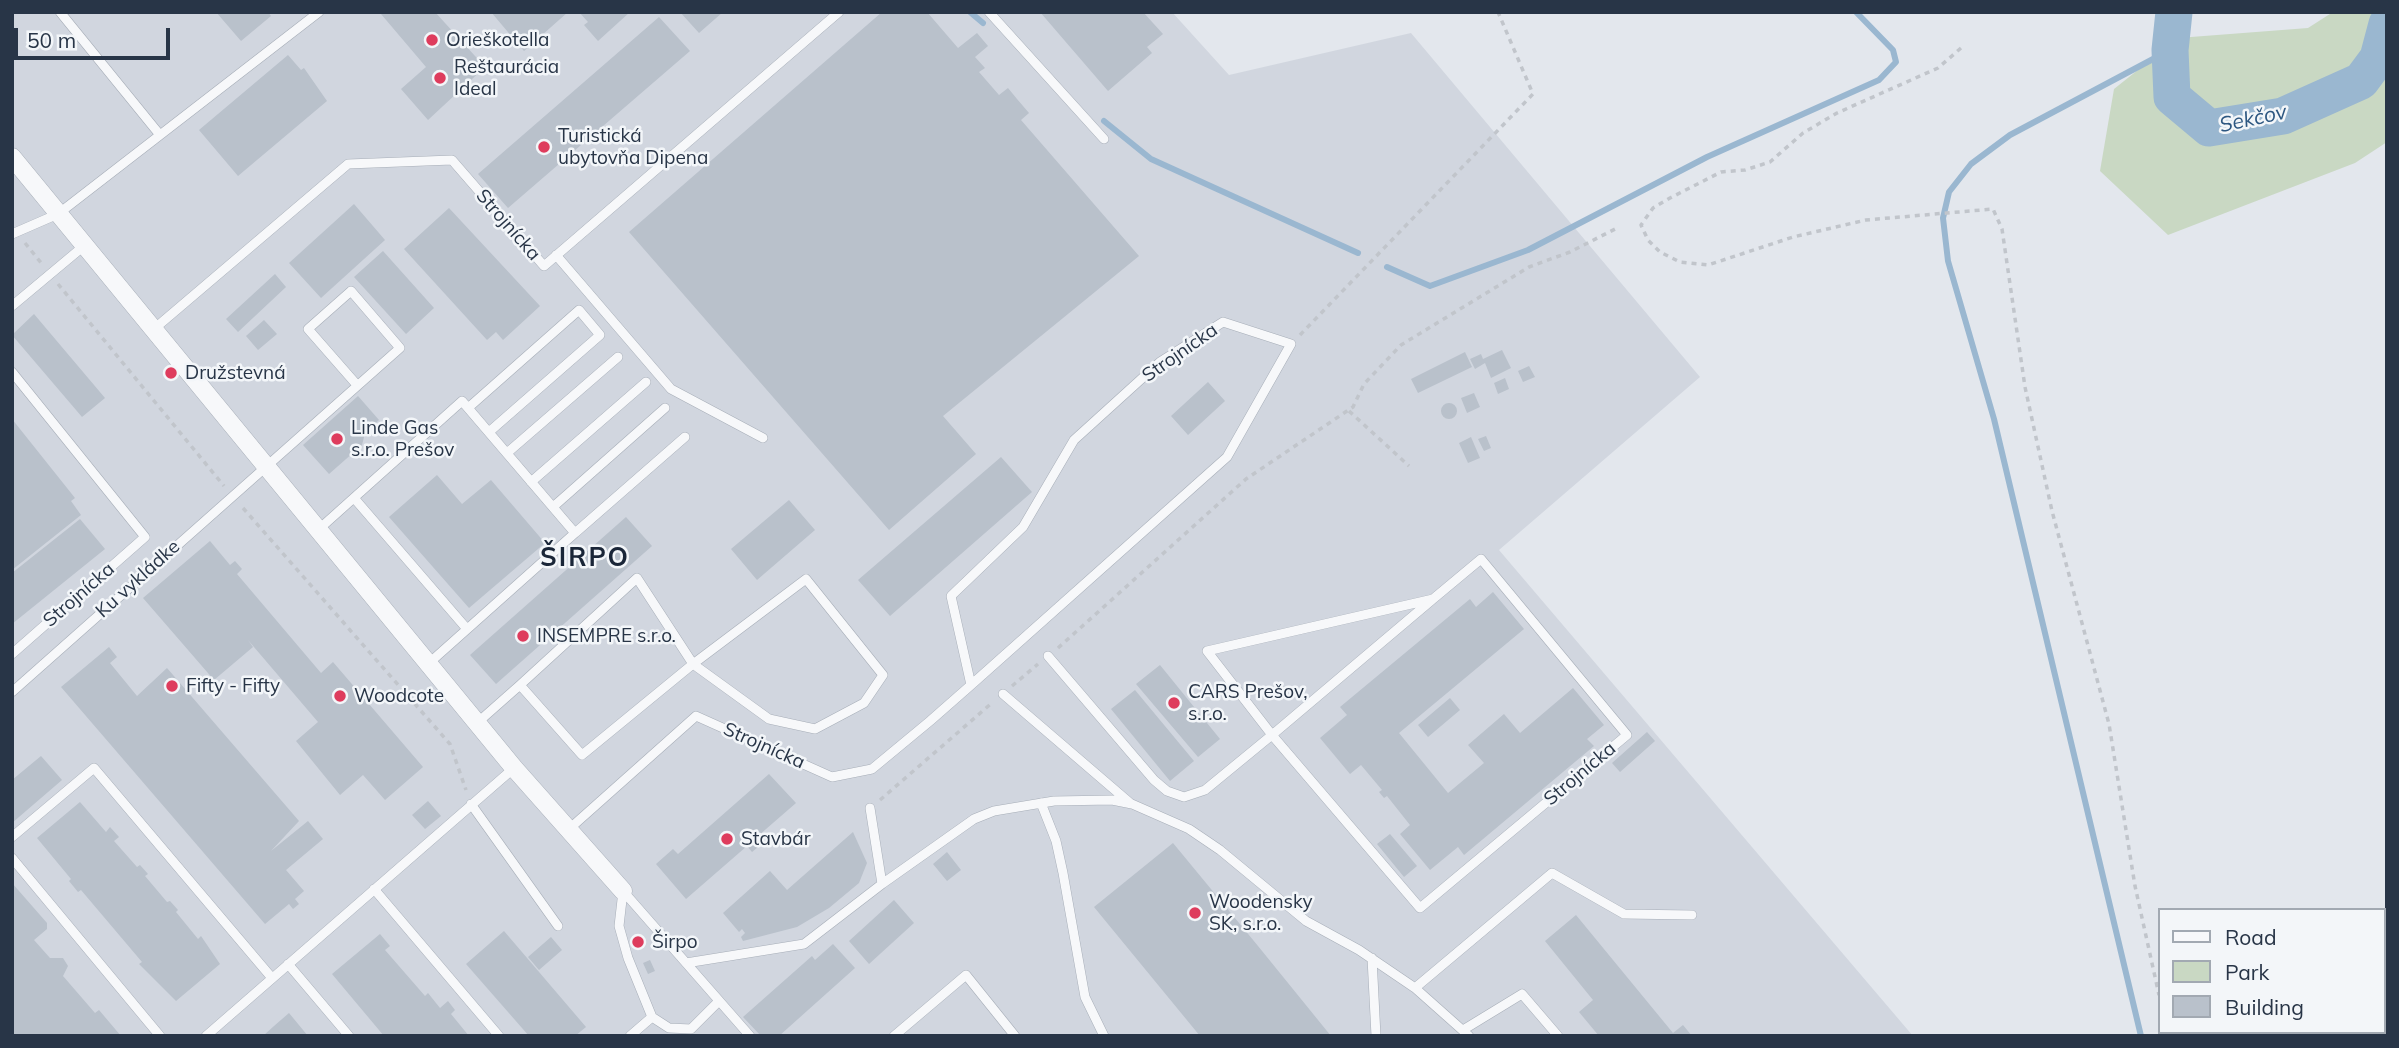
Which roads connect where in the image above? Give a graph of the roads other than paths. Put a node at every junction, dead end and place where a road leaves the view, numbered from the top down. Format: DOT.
graph roads {
  1 [pos="60,12"];
  2 [pos="318,12"];
  3 [pos="839,12"];
  4 [pos="989,12"];
  5 [pos="160,135"];
  6 [pos="1104,139"];
  7 [pos="12,157"];
  8 [pos="58,214"];
  9 [pos="14,233"];
  10 [pos="85,245"];
  11 [pos="556,255"];
  12 [pos="12,306"];
  13 [pos="154,328"];
  14 [pos="618,357"];
  15 [pos="12,372"];
  16 [pos="646,383"];
  17 [pos="357,385"];
  18 [pos="468,408"];
  19 [pos="665,408"];
  20 [pos="489,432"];
  21 [pos="685,437"];
  22 [pos="763,438"];
  23 [pos="507,453"];
  24 [pos="264,465"];
  25 [pos="531,482"];
  26 [pos="354,498"];
  27 [pos="552,507"];
  28 [pos="318,530"];
  29 [pos="575,533"];
  30 [pos="1433,599"];
  31 [pos="467,629"];
  32 [pos="12,654"];
  33 [pos="1048,656"];
  34 [pos="428,664"];
  35 [pos="693,664"];
  36 [pos="520,685"];
  37 [pos="971,685"];
  38 [pos="12,692"];
  39 [pos="1003,694"];
  40 [pos="477,723"];
  41 [pos="1272,734"];
  42 [pos="514,768"];
  43 [pos="1041,803"];
  44 [pos="471,804"];
  45 [pos="1132,804"];
  46 [pos="870,808"];
  47 [pos="568,830"];
  48 [pos="12,837"];
  49 [pos="12,858"];
  50 [pos="882,884"];
  51 [pos="374,889"];
  52 [pos="623,891"];
  53 [pos="1692,915"];
  54 [pos="558,926"];
  55 [pos="1372,958"];
  56 [pos="686,963"];
  57 [pos="288,964"];
  58 [pos="272,978"];
  59 [pos="1415,988"];
  60 [pos="718,1002"];
  61 [pos="652,1017"];
  62 [pos="1466,1033"];
  63 [pos="160,1036"];
  64 [pos="206,1036"];
  65 [pos="349,1036"];
  66 [pos="499,1036"];
  67 [pos="631,1036"];
  68 [pos="750,1036"];
  69 [pos="894,1036"];
  70 [pos="1015,1036"];
  71 [pos="1104,1036"];
  72 [pos="1376,1036"];
  73 [pos="1558,1036"];
  1 -- 5 [label="lane"];
  2 -- 5 [label="lane"];
  3 -- 11 [label="lane, Strojnícka"];
  4 -- 6 [label="lane"];
  5 -- 8 [label="lane"];
  7 -- 8 [label="street"];
  8 -- 9 [label="lane"];
  8 -- 10 [label="street"];
  10 -- 12 [label="lane"];
  10 -- 13 [label="street"];
  11 -- 13 [label="lane, Strojnícka"];
  11 -- 22 [label="lane"];
  13 -- 24 [label="street"];
  14 -- 23 [label="lane"];
  15 -- 32 [label="lane, Strojnícka"];
  16 -- 25 [label="lane"];
  17 -- 17 [label="lane, Ku vykládke"];
  17 -- 24 [label="lane, Ku vykládke"];
  18 -- 20 [label="lane"];
  18 -- 20 [label="lane"];
  18 -- 26 [label="lane"];
  19 -- 27 [label="lane"];
  20 -- 23 [label="lane"];
  21 -- 29 [label="lane"];
  23 -- 25 [label="lane"];
  24 -- 28 [label="street"];
  24 -- 38 [label="lane, Ku vykládke"];
  25 -- 27 [label="lane"];
  26 -- 28 [label="lane"];
  26 -- 31 [label="lane"];
  27 -- 29 [label="lane"];
  28 -- 34 [label="street"];
  29 -- 31 [label="lane"];
  30 -- 41 [label="lane, Strojnícka"];
  30 -- 41 [label="lane"];
  30 -- 41 [label="lane, Strojnícka"];
  31 -- 34 [label="lane"];
  33 -- 41 [label="lane, Strojnícka"];
  34 -- 40 [label="street"];
  35 -- 35 [label="lane"];
  35 -- 36 [label="lane"];
  35 -- 36 [label="lane"];
  36 -- 40 [label="lane"];
  37 -- 37 [label="lane, Strojnícka"];
  37 -- 47 [label="lane, Strojnícka"];
  39 -- 45 [label="lane"];
  40 -- 42 [label="street"];
  42 -- 44 [label="lane"];
  42 -- 47 [label="street"];
  43 -- 45 [label="lane"];
  43 -- 50 [label="lane"];
  43 -- 71 [label="lane"];
  44 -- 51 [label="lane"];
  44 -- 54 [label="lane"];
  45 -- 55 [label="lane"];
  46 -- 50 [label="lane"];
  47 -- 52 [label="street"];
  48 -- 58 [label="lane"];
  49 -- 63 [label="lane"];
  50 -- 56 [label="lane"];
  51 -- 57 [label="lane"];
  51 -- 66 [label="lane"];
  52 -- 56 [label="lane"];
  52 -- 61 [label="lane"];
  53 -- 59 [label="lane"];
  55 -- 59 [label="lane"];
  55 -- 72 [label="lane"];
  56 -- 60 [label="lane"];
  57 -- 58 [label="lane"];
  57 -- 65 [label="lane"];
  58 -- 64 [label="lane"];
  59 -- 62 [label="lane"];
  60 -- 61 [label="lane"];
  60 -- 68 [label="lane"];
  61 -- 67 [label="lane"];
  62 -- 73 [label="lane"];
  69 -- 70 [label="lane"];
}
